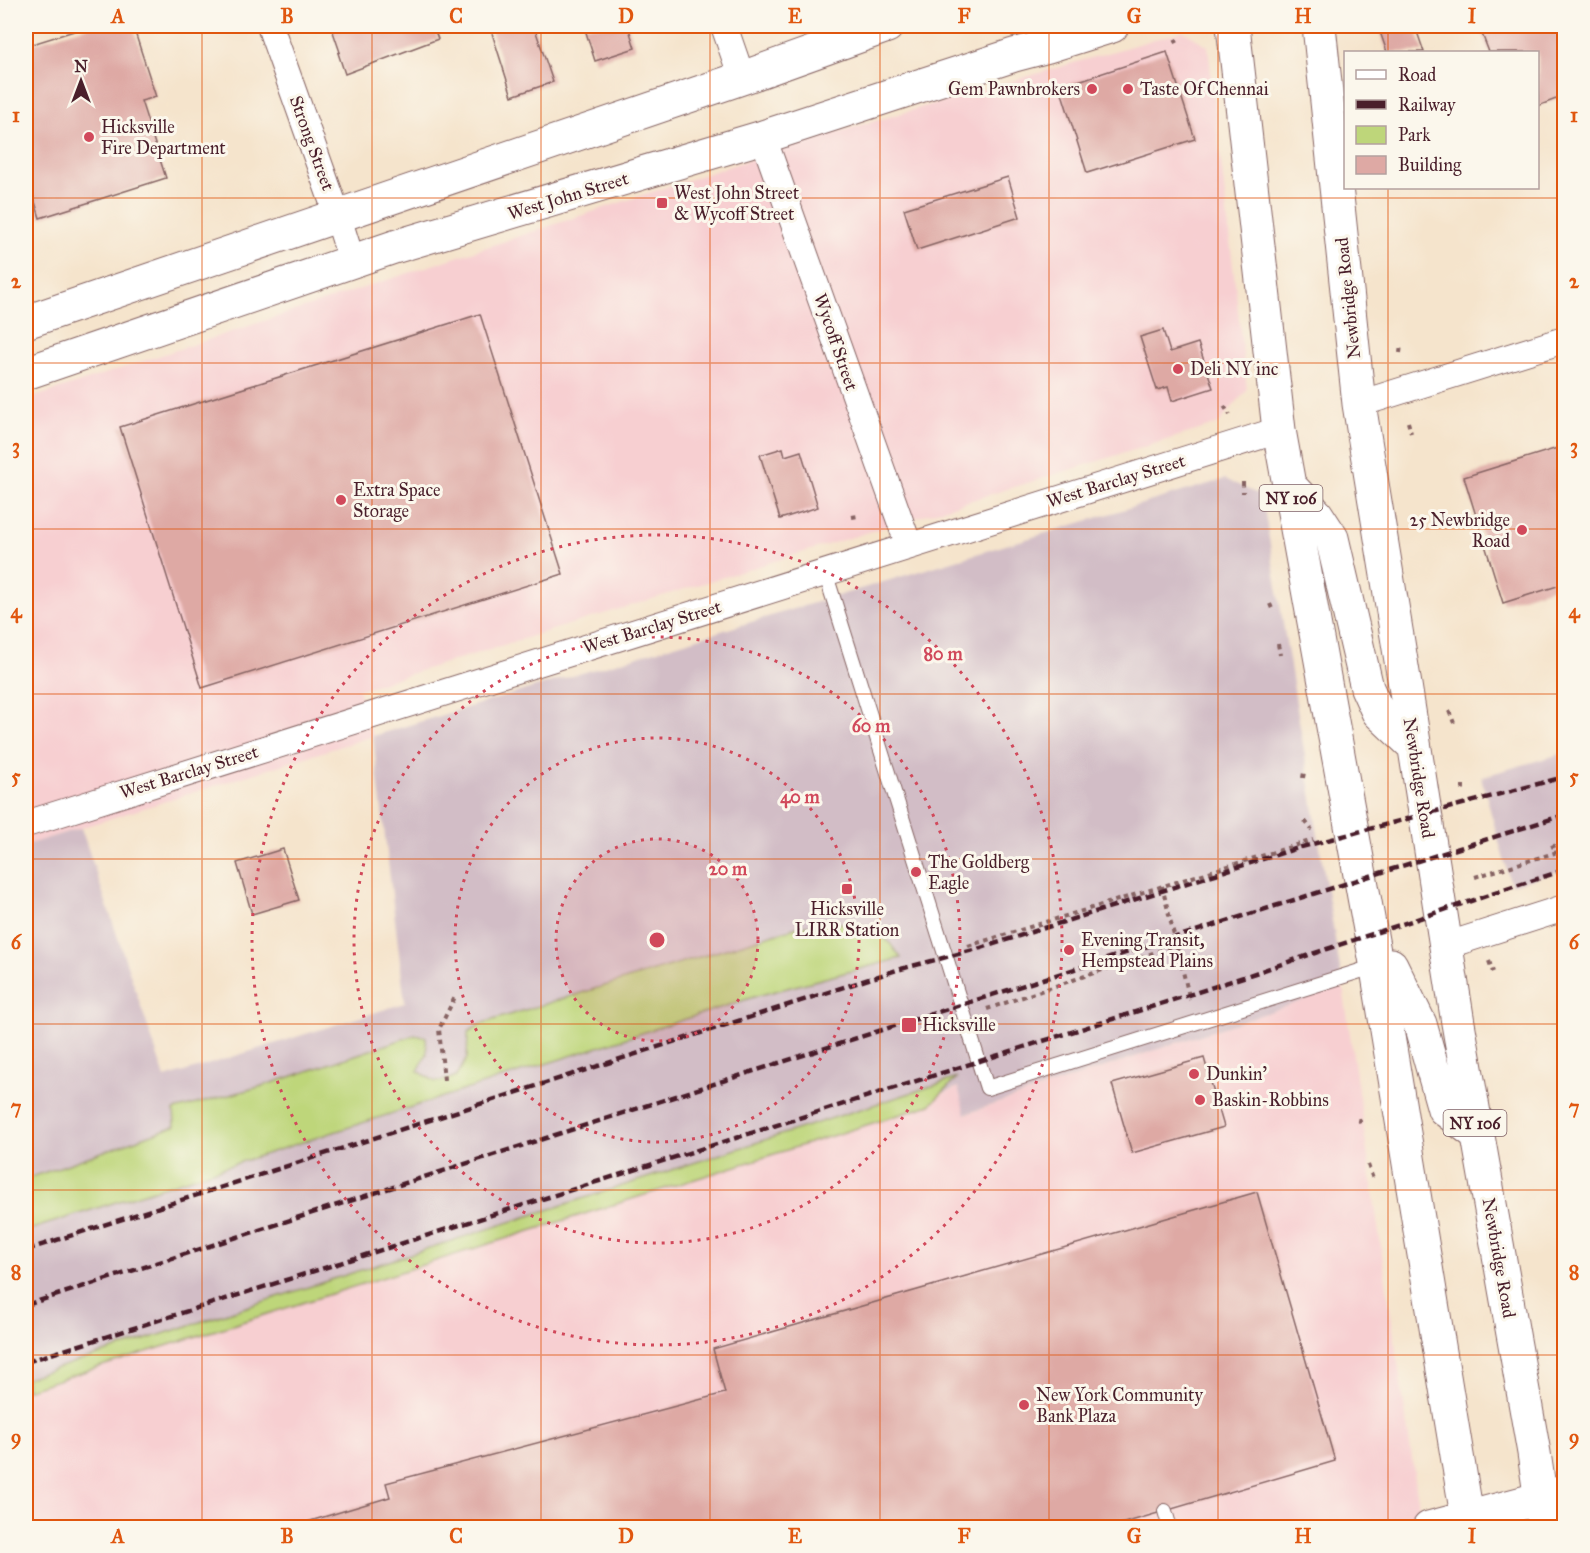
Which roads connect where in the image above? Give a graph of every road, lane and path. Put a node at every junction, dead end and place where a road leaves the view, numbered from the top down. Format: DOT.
graph roads {
  1 [pos="270,26"];
  2 [pos="724,26"];
  3 [pos="886,26"];
  4 [pos="1112,26"];
  5 [pos="1233,26"];
  6 [pos="1319,26"];
  7 [pos="1175,39"];
  8 [pos="1179,47"];
  9 [pos="742,78"];
  10 [pos="763,137"];
  11 [pos="338,217"];
  12 [pos="352,262"];
  13 [pos="26,322"];
  14 [pos="1564,339"];
  15 [pos="1401,345"];
  16 [pos="1400,353"];
  17 [pos="26,373"];
  18 [pos="1359,404"];
  19 [pos="1224,406"];
  20 [pos="1230,415"];
  21 [pos="1408,422"];
  22 [pos="1279,430"];
  23 [pos="1412,433"];
  24 [pos="1243,482"];
  25 [pos="1289,484"];
  26 [pos="1243,493"];
  27 [pos="858,516"];
  28 [pos="852,517"];
  29 [pos="909,546"];
  30 [pos="825,572"];
  31 [pos="1270,604"];
  32 [pos="1273,611"];
  33 [pos="1278,644"];
  34 [pos="1280,656"];
  35 [pos="1449,711"];
  36 [pos="1454,723"];
  37 [pos="1414,746"];
  38 [pos="1463,785"];
  39 [pos="1463,794"];
  40 [pos="1305,821"];
  41 [pos="26,824"];
  42 [pos="1312,830"];
  43 [pos="1313,840"];
  44 [pos="1564,842"];
  45 [pos="1551,847"];
  46 [pos="1564,850"];
  47 [pos="1475,877"];
  48 [pos="1162,886"];
  49 [pos="1564,908"];
  50 [pos="1177,945"];
  51 [pos="1445,946"];
  52 [pos="965,947"];
  53 [pos="1376,966"];
  54 [pos="455,997"];
  55 [pos="1191,1006"];
  56 [pos="979,1012"];
  57 [pos="444,1080"];
  58 [pos="1359,1118"];
  59 [pos="1361,1125"];
  60 [pos="1478,1135"];
  61 [pos="1368,1165"];
  62 [pos="1373,1179"];
  63 [pos="1550,1506"];
  64 [pos="1165,1511"];
  65 [pos="1468,1522"];
  66 [pos="1170,1527"];
  67 [pos="1429,1527"];
  1 -- 11 [label="street, Strong Street"];
  2 -- 9 [label="street"];
  3 -- 9 [label="main road"];
  4 -- 10 [label="main road, West John Street"];
  5 -- 22 [label="main road, NY 106"];
  6 -- 18 [label="main road, Newbridge Road / NY 106"];
  7 -- 8 [label="path"];
  9 -- 11 [label="main road"];
  10 -- 12 [label="main road, West John Street"];
  10 -- 29 [label="street, Wycoff Street"];
  11 -- 12 [label="street, Strong Street"];
  11 -- 13 [label="main road"];
  12 -- 17 [label="main road, West John Street"];
  14 -- 18 [label="street"];
  15 -- 16 [label="path"];
  18 -- 37 [label="main road, Newbridge Road / NY 106"];
  19 -- 20 [label="path"];
  21 -- 23 [label="path"];
  22 -- 25 [label="main road, NY 106"];
  22 -- 29 [label="street, West Barclay Street"];
  24 -- 26 [label="path"];
  25 -- 37 [label="main road"];
  25 -- 53 [label="main road, NY 106"];
  27 -- 28 [label="path"];
  29 -- 30 [label="street, West Barclay Street"];
  30 -- 41 [label="street, West Barclay Street"];
  30 -- 53 [label="lane"];
  31 -- 32 [label="path"];
  33 -- 34 [label="path"];
  35 -- 36 [label="path"];
  37 -- 51 [label="main road, Newbridge Road / NY 106"];
  38 -- 39 [label="path"];
  40 -- 42 [label="path"];
  43 -- 48 [label="path"];
  44 -- 45 [label="path"];
  46 -- 47 [label="path"];
  48 -- 50 [label="path"];
  48 -- 52 [label="path"];
  49 -- 51 [label="street"];
  50 -- 55 [label="path"];
  50 -- 56 [label="path"];
  51 -- 60 [label="main road, Newbridge Road / NY 106"];
  53 -- 60 [label="main road"];
  53 -- 65 [label="main road, NY 106"];
  54 -- 57 [label="path"];
  58 -- 59 [label="path"];
  60 -- 63 [label="main road, Newbridge Road / NY 106"];
  61 -- 62 [label="path"];
  63 -- 65 [label="main road"];
  64 -- 66 [label="lane"];
  65 -- 67 [label="main road"];
}
